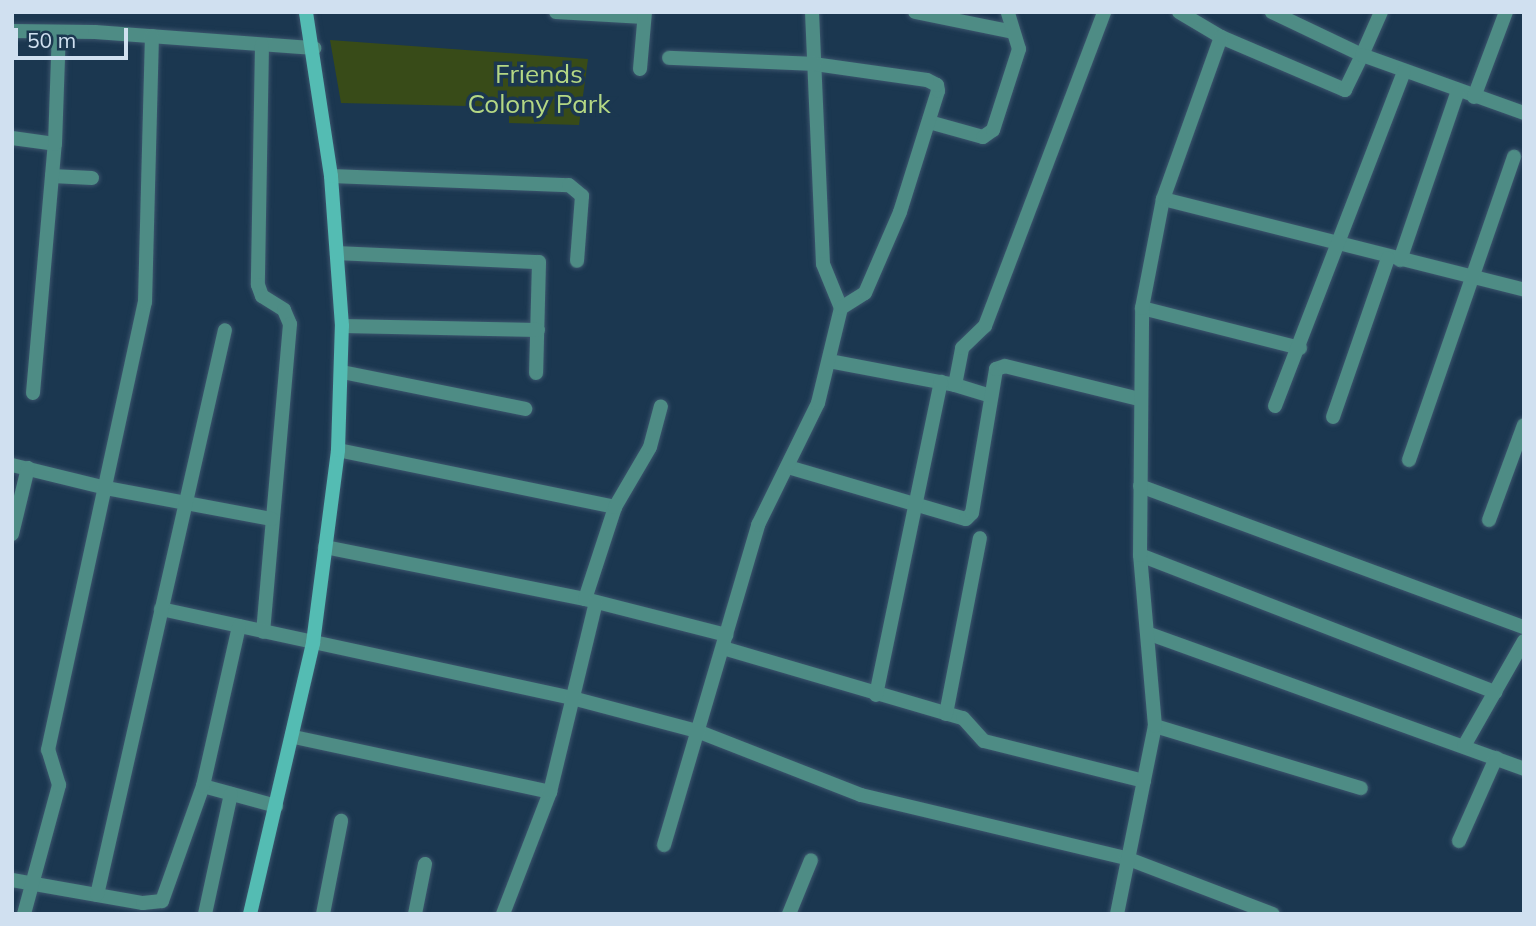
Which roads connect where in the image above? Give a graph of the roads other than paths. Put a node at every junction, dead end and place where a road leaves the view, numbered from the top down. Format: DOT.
graph roads {
  1 [pos="306,12"];
  2 [pos="556,12"];
  3 [pos="812,12"];
  4 [pos="915,12"];
  5 [pos="1008,12"];
  6 [pos="1104,12"];
  7 [pos="1178,12"];
  8 [pos="1272,12"];
  9 [pos="1381,12"];
  10 [pos="1506,12"];
  11 [pos="644,15"];
  12 [pos="1295,17"];
  13 [pos="12,31"];
  14 [pos="59,32"];
  15 [pos="1013,32"];
  16 [pos="152,36"];
  17 [pos="1221,37"];
  18 [pos="262,45"];
  19 [pos="314,48"];
  20 [pos="1362,55"];
  21 [pos="669,58"];
  22 [pos="815,64"];
  23 [pos="640,69"];
  24 [pos="1404,72"];
  25 [pos="1458,91"];
  26 [pos="1474,97"];
  27 [pos="1524,113"];
  28 [pos="929,122"];
  29 [pos="12,138"];
  30 [pos="55,144"];
  31 [pos="1514,157"];
  32 [pos="52,176"];
  33 [pos="331,176"];
  34 [pos="92,178"];
  35 [pos="1163,199"];
  36 [pos="1341,244"];
  37 [pos="337,253"];
  38 [pos="1394,259"];
  39 [pos="578,261"];
  40 [pos="1474,278"];
  41 [pos="1524,290"];
  42 [pos="841,309"];
  43 [pos="1142,309"];
  44 [pos="342,326"];
  45 [pos="225,330"];
  46 [pos="538,330"];
  47 [pos="1300,348"];
  48 [pos="829,360"];
  49 [pos="342,372"];
  50 [pos="536,373"];
  51 [pos="948,384"];
  52 [pos="33,393"];
  53 [pos="990,396"];
  54 [pos="1139,399"];
  55 [pos="661,406"];
  56 [pos="1275,407"];
  57 [pos="525,409"];
  58 [pos="1333,417"];
  59 [pos="1523,427"];
  60 [pos="338,450"];
  61 [pos="1409,460"];
  62 [pos="12,465"];
  63 [pos="788,467"];
  64 [pos="28,468"];
  65 [pos="1140,486"];
  66 [pos="106,488"];
  67 [pos="183,502"];
  68 [pos="615,507"];
  69 [pos="916,507"];
  70 [pos="272,519"];
  71 [pos="1489,520"];
  72 [pos="12,534"];
  73 [pos="980,538"];
  74 [pos="325,547"];
  75 [pos="1140,555"];
  76 [pos="590,601"];
  77 [pos="161,609"];
  78 [pos="239,626"];
  79 [pos="1524,627"];
  80 [pos="262,632"];
  81 [pos="1147,633"];
  82 [pos="725,641"];
  83 [pos="1524,641"];
  84 [pos="313,643"];
  85 [pos="1495,692"];
  86 [pos="876,695"];
  87 [pos="576,699"];
  88 [pos="946,714"];
  89 [pos="1155,726"];
  90 [pos="697,731"];
  91 [pos="294,737"];
  92 [pos="1464,746"];
  93 [pos="1496,758"];
  94 [pos="1524,769"];
  95 [pos="1144,781"];
  96 [pos="203,786"];
  97 [pos="1361,788"];
  98 [pos="551,792"];
  99 [pos="231,794"];
  100 [pos="276,806"];
  101 [pos="341,821"];
  102 [pos="1459,841"];
  103 [pos="664,845"];
  104 [pos="1126,858"];
  105 [pos="811,860"];
  106 [pos="425,864"];
  107 [pos="12,880"];
  108 [pos="33,884"];
  109 [pos="97,895"];
  110 [pos="24,914"];
  111 [pos="205,914"];
  112 [pos="250,914"];
  113 [pos="323,914"];
  114 [pos="415,914"];
  115 [pos="503,914"];
  116 [pos="789,914"];
  117 [pos="1117,914"];
  118 [pos="1272,914"];
  1 -- 19 [label="street"];
  2 -- 11 [label="street"];
  3 -- 22 [label="street"];
  4 -- 15 [label="street"];
  5 -- 15 [label="street"];
  6 -- 51 [label="street"];
  7 -- 17 [label="street"];
  8 -- 12 [label="street"];
  9 -- 20 [label="street"];
  10 -- 26 [label="street"];
  11 -- 23 [label="street"];
  12 -- 20 [label="street"];
  13 -- 14 [label="street"];
  14 -- 16 [label="street"];
  14 -- 30 [label="street"];
  15 -- 28 [label="street"];
  16 -- 18 [label="street"];
  16 -- 66 [label="street"];
  17 -- 20 [label="street"];
  17 -- 35 [label="street"];
  18 -- 19 [label="street"];
  18 -- 70 [label="street"];
  19 -- 33 [label="street"];
  20 -- 24 [label="street"];
  21 -- 22 [label="street"];
  22 -- 28 [label="street"];
  22 -- 42 [label="street"];
  24 -- 25 [label="street"];
  24 -- 36 [label="street"];
  25 -- 26 [label="street"];
  25 -- 38 [label="street"];
  26 -- 27 [label="street"];
  28 -- 42 [label="street"];
  29 -- 30 [label="street"];
  30 -- 32 [label="street"];
  31 -- 40 [label="street"];
  32 -- 34 [label="street"];
  32 -- 52 [label="street"];
  33 -- 37 [label="street"];
  33 -- 39 [label="street"];
  35 -- 36 [label="street"];
  35 -- 43 [label="street"];
  36 -- 38 [label="street"];
  36 -- 47 [label="street"];
  37 -- 44 [label="street"];
  37 -- 46 [label="street"];
  38 -- 40 [label="street"];
  38 -- 58 [label="street"];
  40 -- 41 [label="street"];
  40 -- 61 [label="street"];
  42 -- 48 [label="street"];
  43 -- 47 [label="street"];
  43 -- 54 [label="street"];
  44 -- 46 [label="street"];
  44 -- 49 [label="street"];
  45 -- 67 [label="street"];
  46 -- 50 [label="street"];
  47 -- 56 [label="street"];
  48 -- 51 [label="street"];
  48 -- 63 [label="street"];
  49 -- 57 [label="street"];
  49 -- 60 [label="street"];
  51 -- 53 [label="street"];
  51 -- 69 [label="street"];
  53 -- 54 [label="street"];
  53 -- 69 [label="street"];
  54 -- 65 [label="street"];
  55 -- 68 [label="street"];
  59 -- 71 [label="street"];
  60 -- 68 [label="street"];
  60 -- 74 [label="street"];
  62 -- 64 [label="street"];
  63 -- 69 [label="street"];
  63 -- 82 [label="street"];
  64 -- 66 [label="street"];
  64 -- 72 [label="street"];
  65 -- 75 [label="street"];
  65 -- 79 [label="street"];
  66 -- 67 [label="street"];
  66 -- 108 [label="street"];
  67 -- 70 [label="street"];
  67 -- 77 [label="street"];
  68 -- 76 [label="street"];
  69 -- 86 [label="street"];
  70 -- 80 [label="street"];
  73 -- 88 [label="street"];
  74 -- 76 [label="street"];
  74 -- 84 [label="street"];
  75 -- 81 [label="street"];
  75 -- 85 [label="street"];
  76 -- 82 [label="street"];
  76 -- 87 [label="street"];
  77 -- 78 [label="street"];
  77 -- 109 [label="street"];
  78 -- 80 [label="street"];
  78 -- 96 [label="street"];
  80 -- 84 [label="street"];
  81 -- 89 [label="street"];
  81 -- 92 [label="street"];
  82 -- 86 [label="street"];
  82 -- 90 [label="street"];
  83 -- 85 [label="street"];
  84 -- 87 [label="street"];
  84 -- 91 [label="street"];
  85 -- 92 [label="street"];
  86 -- 88 [label="street"];
  87 -- 90 [label="street"];
  87 -- 98 [label="street"];
  88 -- 95 [label="street"];
  89 -- 95 [label="street"];
  89 -- 97 [label="street"];
  90 -- 103 [label="street"];
  90 -- 104 [label="street"];
  91 -- 98 [label="street"];
  91 -- 100 [label="street"];
  92 -- 93 [label="street"];
  93 -- 94 [label="street"];
  93 -- 102 [label="street"];
  95 -- 104 [label="street"];
  96 -- 99 [label="street"];
  96 -- 109 [label="street"];
  98 -- 115 [label="street"];
  99 -- 100 [label="street"];
  99 -- 111 [label="street"];
  100 -- 112 [label="street"];
  101 -- 113 [label="street"];
  104 -- 117 [label="street"];
  104 -- 118 [label="street"];
  105 -- 116 [label="street"];
  106 -- 114 [label="street"];
  107 -- 108 [label="street"];
  108 -- 109 [label="street"];
  108 -- 110 [label="street"];
}
